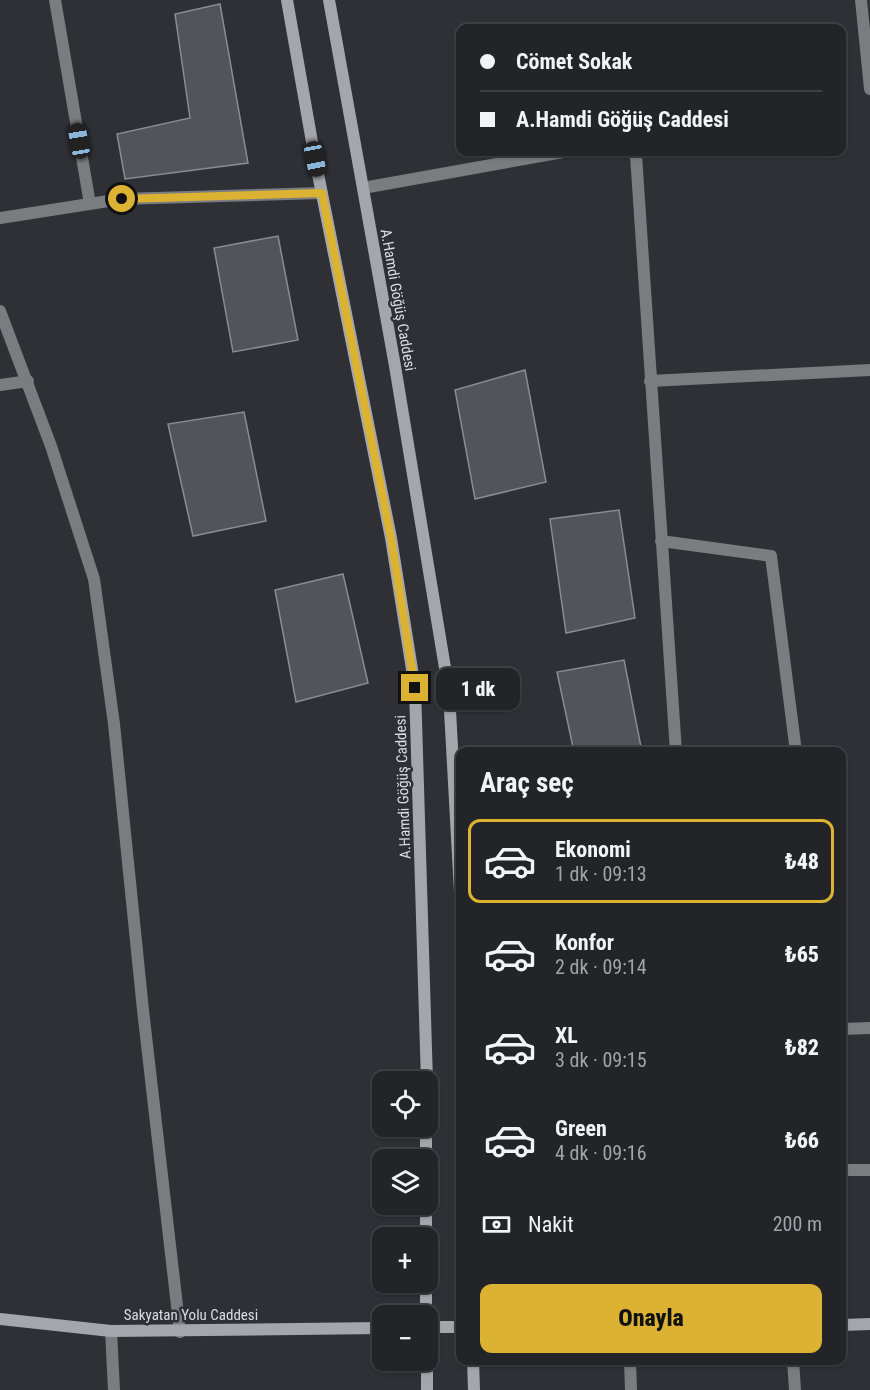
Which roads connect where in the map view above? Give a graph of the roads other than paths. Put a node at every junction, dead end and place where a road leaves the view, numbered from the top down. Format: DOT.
graph roads {
  1 [pos="55,0"];
  2 [pos="287,0"];
  3 [pos="329,0"];
  4 [pos="861,0"];
  5 [pos="870,89"];
  6 [pos="541,156"];
  7 [pos="636,156"];
  8 [pos="363,188"];
  9 [pos="322,193"];
  10 [pos="90,204"];
  11 [pos="0,218"];
  12 [pos="0,311"];
  13 [pos="870,370"];
  14 [pos="28,381"];
  15 [pos="650,381"];
  16 [pos="0,385"];
  17 [pos="661,541"];
  18 [pos="676,747"];
  19 [pos="795,747"];
  20 [pos="456,819"];
  21 [pos="870,1028"];
  22 [pos="846,1029"];
  23 [pos="427,1071"];
  24 [pos="846,1170"];
  25 [pos="870,1170"];
  26 [pos="0,1319"];
  27 [pos="870,1324"];
  28 [pos="846,1325"];
  29 [pos="438,1327"];
  30 [pos="456,1327"];
  31 [pos="372,1328"];
  32 [pos="111,1330"];
  33 [pos="180,1332"];
  34 [pos="473,1365"];
  35 [pos="630,1365"];
  36 [pos="793,1365"];
  37 [pos="426,1371"];
  38 [pos="114,1390"];
  39 [pos="427,1390"];
  40 [pos="474,1390"];
  41 [pos="631,1390"];
  42 [pos="795,1390"];
  1 -- 10 [label="street"];
  2 -- 9 [label="street, A.Hamdi Göğüş Caddesi"];
  3 -- 8 [label="street, A.Hamdi Göğüş Caddesi"];
  4 -- 5 [label="street"];
  6 -- 8 [label="street"];
  7 -- 15 [label="street"];
  8 -- 20 [label="street, A.Hamdi Göğüş Caddesi"];
  9 -- 10 [label="street"];
  9 -- 23 [label="street, A.Hamdi Göğüş Caddesi"];
  10 -- 11 [label="street"];
  12 -- 14 [label="street"];
  13 -- 15 [label="street"];
  14 -- 16 [label="street"];
  14 -- 33 [label="street"];
  15 -- 17 [label="street"];
  17 -- 18 [label="street"];
  17 -- 19 [label="street"];
  21 -- 22 [label="street"];
  24 -- 25 [label="street"];
  26 -- 32 [label="street, Sakyatan Yolu Caddesi"];
  27 -- 28 [label="street"];
  29 -- 30 [label="street"];
  31 -- 33 [label="street, Sakyatan Yolu Caddesi"];
  32 -- 33 [label="street, Sakyatan Yolu Caddesi"];
  32 -- 38 [label="street"];
  34 -- 40 [label="street"];
  35 -- 41 [label="street"];
  36 -- 42 [label="street"];
  37 -- 39 [label="street"];
}
